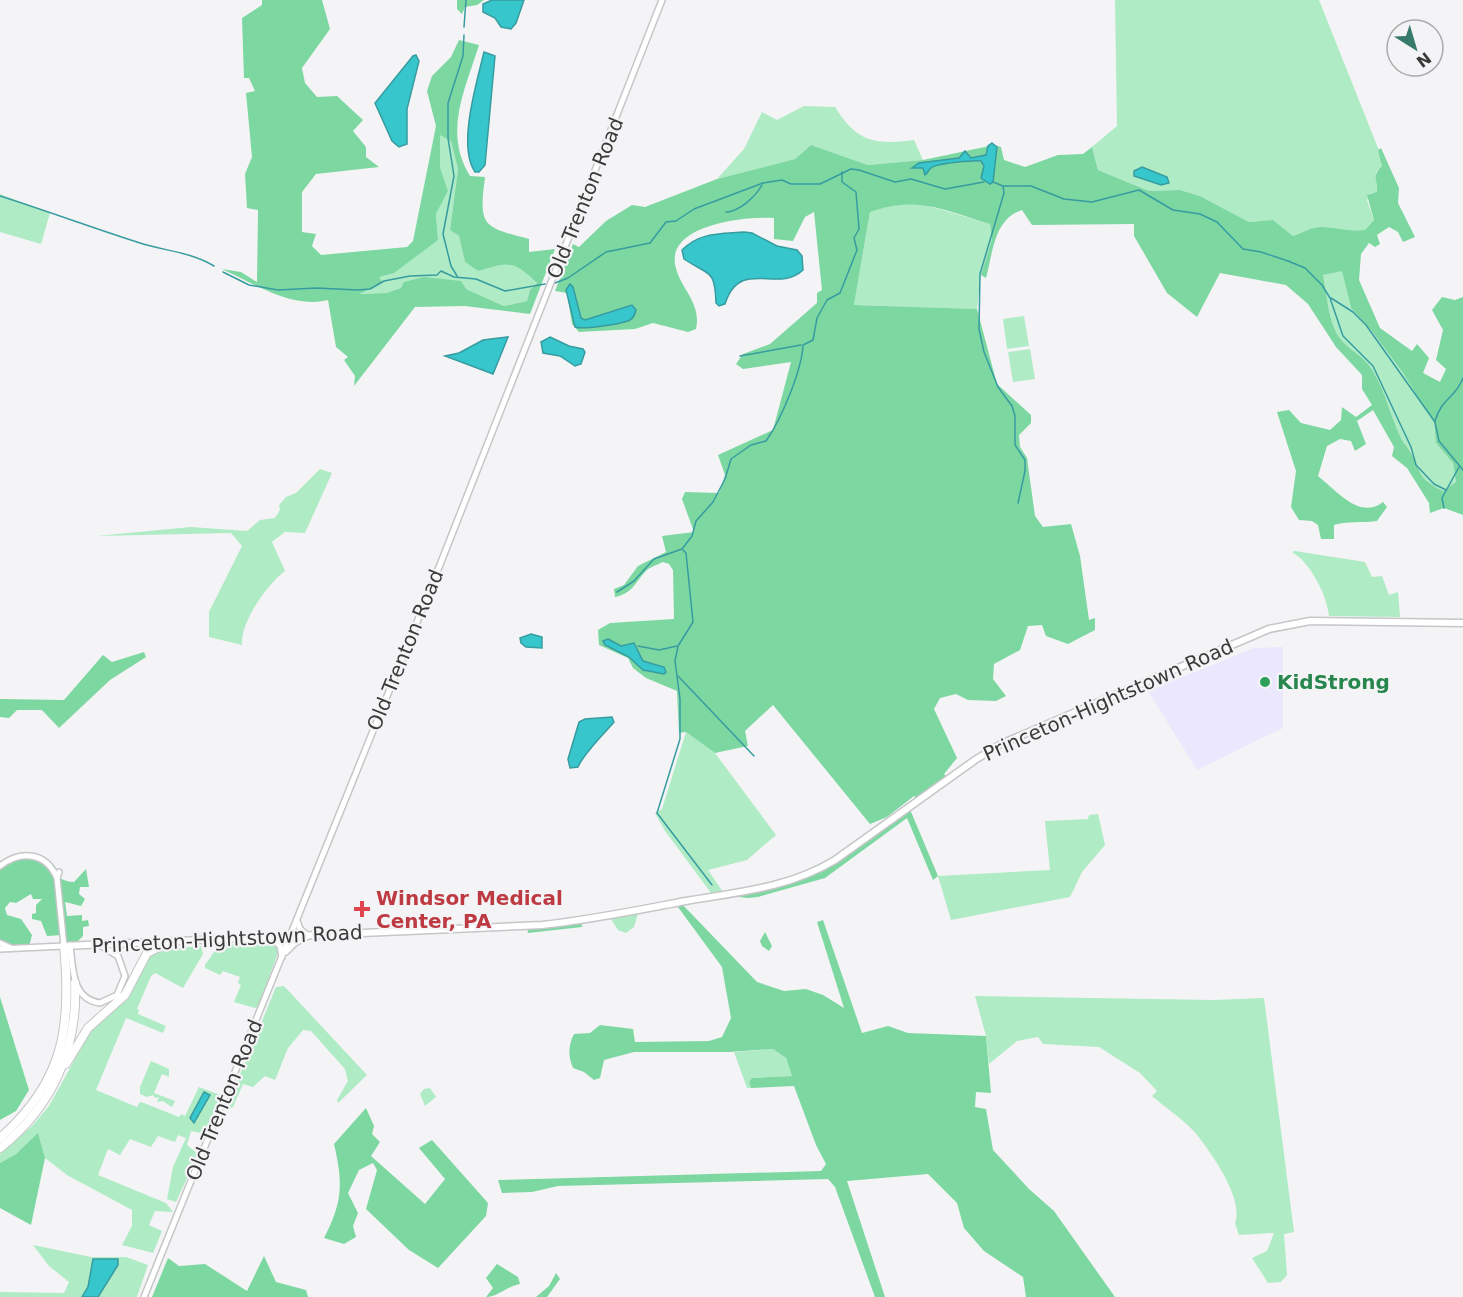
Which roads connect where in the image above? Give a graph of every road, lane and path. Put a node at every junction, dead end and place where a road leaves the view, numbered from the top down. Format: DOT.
graph roads {
  1 [pos="662,0"];
  2 [pos="1463,623"];
  3 [pos="0,866"];
  4 [pos="297,919"];
  5 [pos="289,936"];
  6 [pos="308,936"];
  7 [pos="271,937"];
  8 [pos="169,942"];
  9 [pos="0,943"];
  10 [pos="67,945"];
  11 [pos="100,945"];
  12 [pos="12,948"];
  13 [pos="0,949"];
  14 [pos="282,958"];
  15 [pos="75,983"];
  16 [pos="59,1076"];
  17 [pos="0,1138"];
  18 [pos="0,1148"];
  19 [pos="144,1297"];
  1 -- 4 [label="main road, Old Trenton Road"];
  2 -- 6 [label="main road, Princeton-Hightstown Road"];
  3 -- 10 [label="main road"];
  4 -- 5 [label="main road, Old Trenton Road"];
  4 -- 6 [label="main road"];
  5 -- 6 [label="main road, Princeton-Hightstown Road"];
  5 -- 7 [label="main road, Princeton-Hightstown Road"];
  5 -- 14 [label="main road, Old Trenton Road"];
  6 -- 14 [label="main road"];
  7 -- 8 [label="main road, Princeton-Hightstown Road"];
  7 -- 14 [label="main road"];
  8 -- 11 [label="main road, Princeton-Hightstown Road"];
  8 -- 16 [label="highway"];
  9 -- 12 [label="main road"];
  10 -- 11 [label="main road, Princeton-Hightstown Road"];
  10 -- 12 [label="main road, Princeton-Hightstown Road"];
  10 -- 15 [label="main road"];
  10 -- 17 [label="highway"];
  11 -- 15 [label="main road"];
  12 -- 13 [label="main road, Princeton-Hightstown Road"];
  14 -- 19 [label="main road, Old Trenton Road"];
  15 -- 16 [label="highway"];
  16 -- 18 [label="highway"];
}
